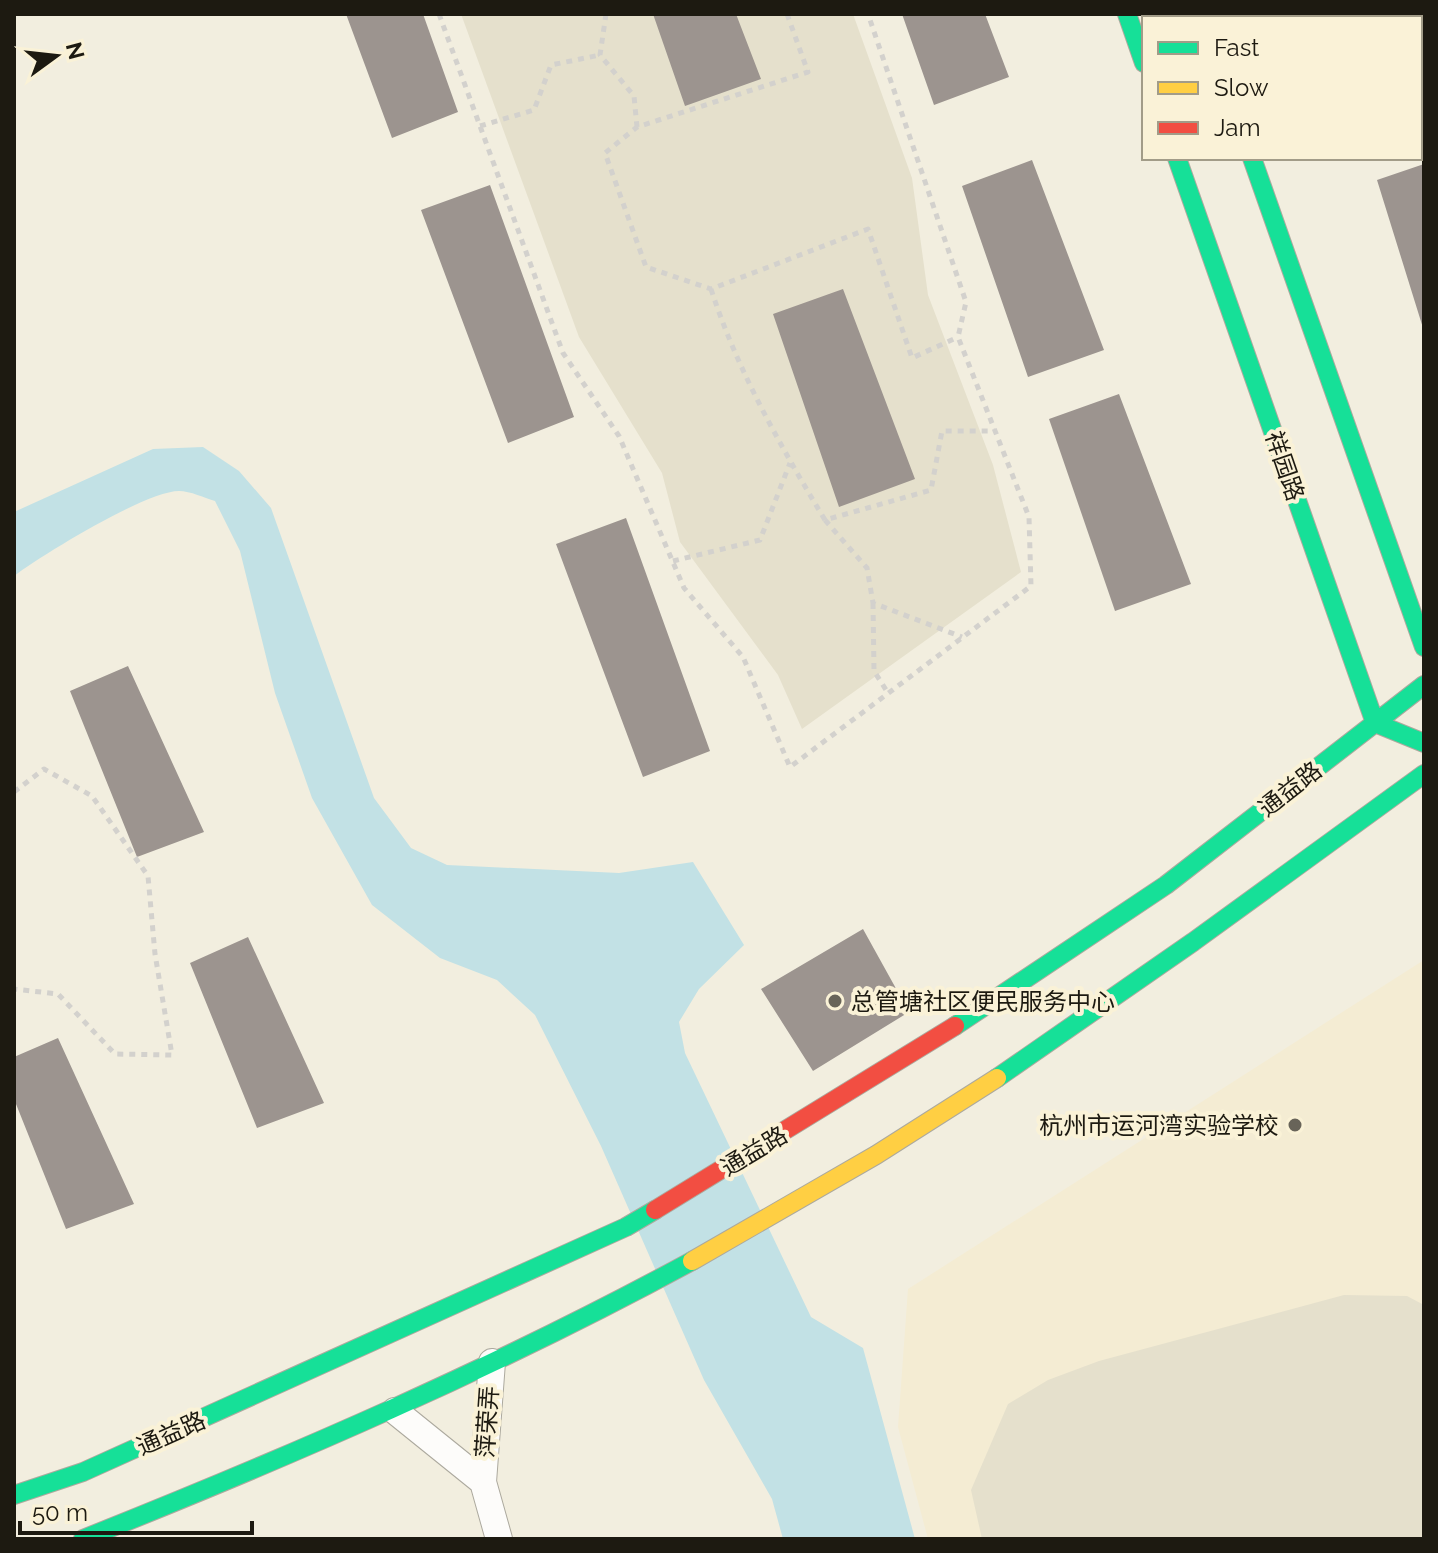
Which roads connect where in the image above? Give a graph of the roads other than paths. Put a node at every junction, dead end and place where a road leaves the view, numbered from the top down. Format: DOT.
graph roads {
  1 [pos="1127,14"];
  2 [pos="1142,57"];
  3 [pos="1178,160"];
  4 [pos="1253,160"];
  5 [pos="1424,647"];
  6 [pos="1424,685"];
  7 [pos="1375,723"];
  8 [pos="1424,743"];
  9 [pos="1424,774"];
  10 [pos="492,1362"];
  11 [pos="395,1411"];
  12 [pos="483,1482"];
  13 [pos="39,1487"];
  14 [pos="14,1488"];
  15 [pos="14,1495"];
  16 [pos="83,1539"];
  17 [pos="499,1539"];
  1 -- 2 [label="main road"];
  3 -- 7 [label="main road, 祥园路"];
  4 -- 5 [label="main road"];
  6 -- 7 [label="main road, 通益路"];
  7 -- 8 [label="main road"];
  7 -- 13 [label="main road, 通益路"];
  9 -- 10 [label="main road"];
  10 -- 11 [label="main road"];
  10 -- 12 [label="street, 萍荣弄"];
  11 -- 12 [label="street, 萍荣弄"];
  11 -- 16 [label="main road"];
  12 -- 17 [label="street, 萍荣弄"];
  13 -- 14 [label="main road"];
  13 -- 15 [label="main road, 通益路"];
}
